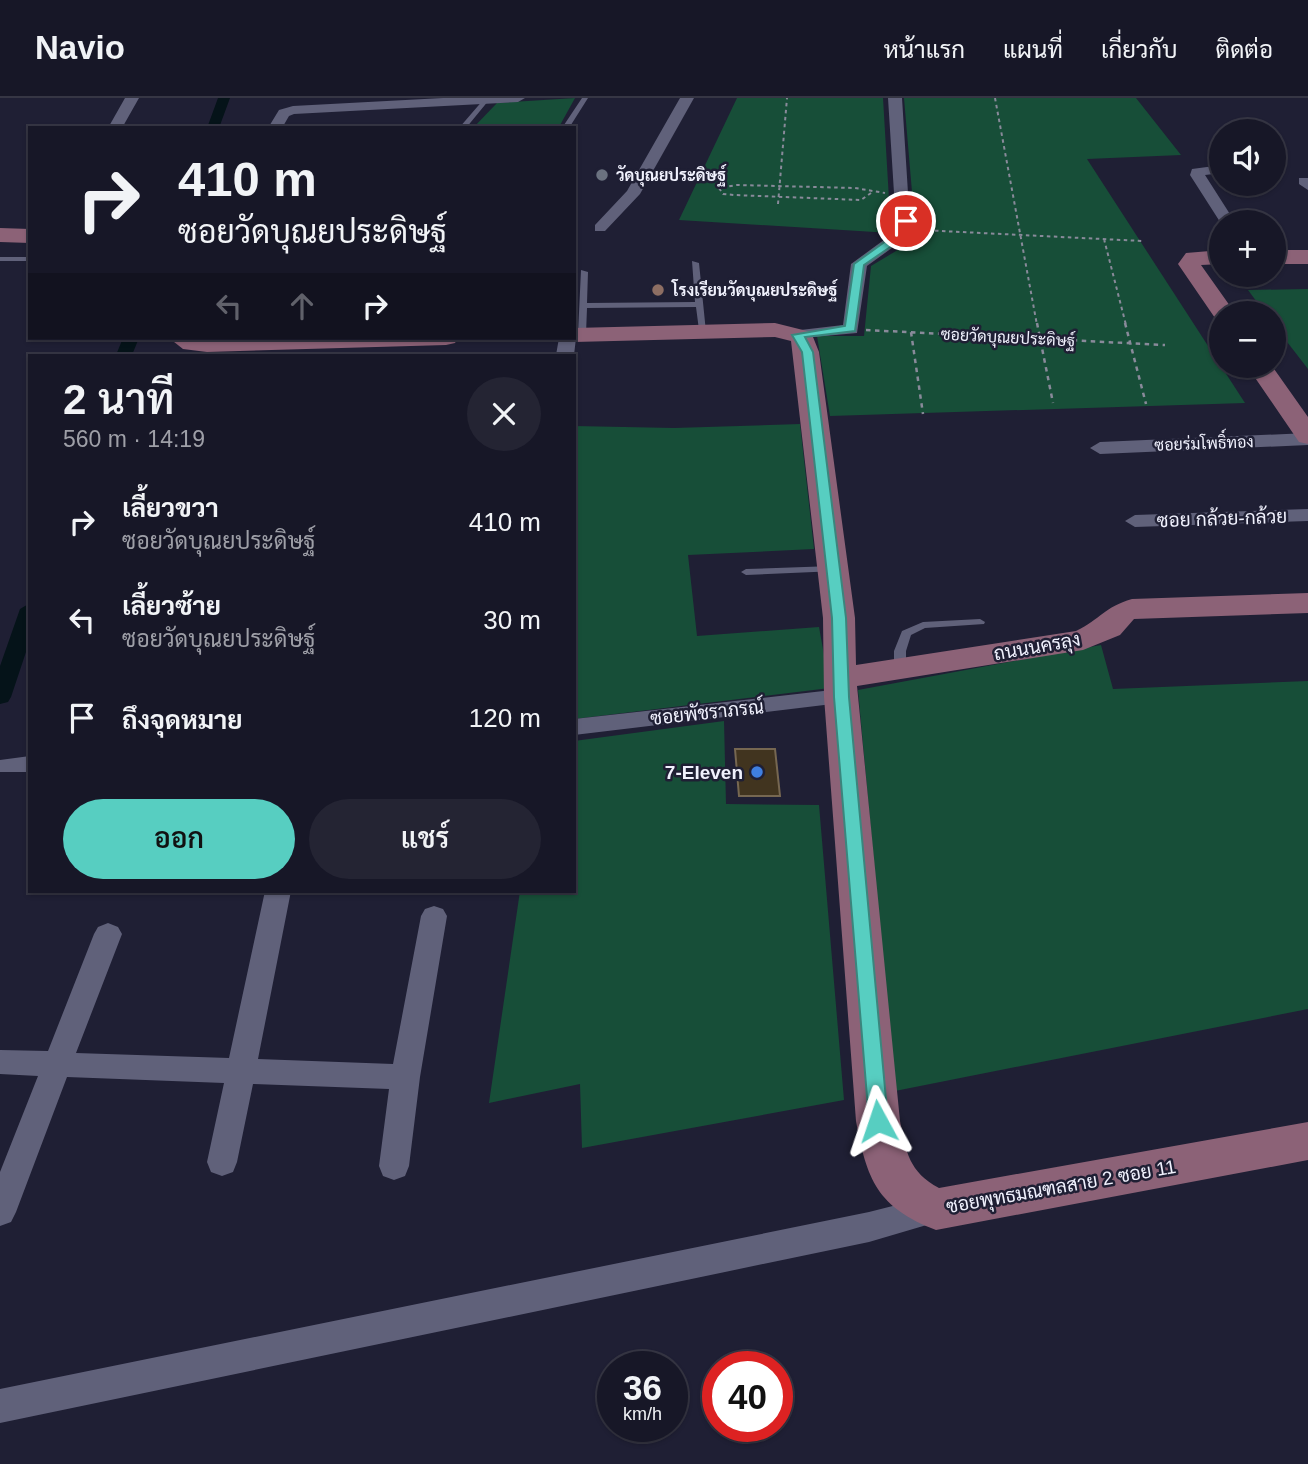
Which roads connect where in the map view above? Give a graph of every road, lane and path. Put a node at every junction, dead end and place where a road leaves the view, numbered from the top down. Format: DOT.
graph roads {
  1 [pos="132,98"];
  2 [pos="518,98"];
  3 [pos="585,98"];
  4 [pos="687,98"];
  5 [pos="787,98"];
  6 [pos="895,98"];
  7 [pos="995,98"];
  8 [pos="485,100"];
  9 [pos="116,126"];
  10 [pos="276,126"];
  11 [pos="464,126"];
  12 [pos="566,126"];
  13 [pos="1209,170"];
  14 [pos="780,186"];
  15 [pos="1209,194"];
  16 [pos="778,197"];
  17 [pos="778,204"];
  18 [pos="600,229"];
  19 [pos="903,229"];
  20 [pos="1018,234"];
  21 [pos="0,236"];
  22 [pos="28,236"];
  23 [pos="1104,239"];
  24 [pos="1142,241"];
  25 [pos="1209,257"];
  26 [pos="1286,257"];
  27 [pos="1308,257"];
  28 [pos="0,259"];
  29 [pos="28,259"];
  30 [pos="695,263"];
  31 [pos="584,272"];
  32 [pos="1215,301"];
  33 [pos="702,317"];
  34 [pos="576,322"];
  35 [pos="851,329"];
  36 [pos="911,332"];
  37 [pos="576,334"];
  38 [pos="798,335"];
  39 [pos="1038,338"];
  40 [pos="187,340"];
  41 [pos="267,340"];
  42 [pos="1132,344"];
  43 [pos="1165,345"];
  44 [pos="1267,378"];
  45 [pos="1053,403"];
  46 [pos="1146,404"];
  47 [pos="923,414"];
  48 [pos="1308,438"];
  49 [pos="1100,448"];
  50 [pos="1308,515"];
  51 [pos="1135,522"];
  52 [pos="833,569"];
  53 [pos="746,572"];
  54 [pos="1308,603"];
  55 [pos="980,622"];
  56 [pos="900,670"];
  57 [pos="841,687"];
  58 [pos="576,727"];
  59 [pos="278,893"];
  60 [pos="435,916"];
  61 [pos="108,934"];
  62 [pos="0,1062"];
  63 [pos="57,1064"];
  64 [pos="241,1069"];
  65 [pos="405,1077"];
  66 [pos="1308,1141"];
  67 [pos="222,1162"];
  68 [pos="394,1166"];
  69 [pos="936,1209"];
  70 [pos="0,1212"];
  71 [pos="0,1406"];
  1 -- 9 [label="street"];
  2 -- 8 [label="street"];
  3 -- 12 [label="lane"];
  4 -- 18 [label="street"];
  5 -- 14 [label="path"];
  6 -- 19 [label="street"];
  7 -- 20 [label="path"];
  8 -- 10 [label="street"];
  8 -- 11 [label="lane"];
  13 -- 15 [label="street"];
  14 -- 16 [label="path"];
  14 -- 16 [label="path"];
  14 -- 16 [label="path"];
  16 -- 17 [label="path"];
  19 -- 20 [label="path"];
  19 -- 35 [label="street"];
  20 -- 23 [label="path"];
  20 -- 39 [label="path"];
  21 -- 22 [label="street"];
  23 -- 24 [label="path"];
  23 -- 42 [label="path"];
  25 -- 32 [label="street"];
  26 -- 27 [label="street"];
  28 -- 29 [label="lane"];
  30 -- 33 [label="lane"];
  31 -- 34 [label="lane"];
  33 -- 37 [label="street"];
  33 -- 38 [label="street"];
  35 -- 36 [label="path, ซอยวัดบุณยประดิษฐ์"];
  35 -- 38 [label="street"];
  36 -- 39 [label="path, ซอยวัดบุณยประดิษฐ์"];
  36 -- 47 [label="path"];
  38 -- 52 [label="street, ซอยพุทธมณฑลสาย 2 ซอย 11"];
  39 -- 42 [label="path, ซอยวัดบุณยประดิษฐ์"];
  39 -- 45 [label="path"];
  40 -- 41 [label="street"];
  42 -- 43 [label="path, ซอยวัดบุณยประดิษฐ์"];
  42 -- 46 [label="path"];
  44 -- 48 [label="street"];
  48 -- 49 [label="street, ซอยร่มโพธิ์ทอง"];
  50 -- 51 [label="street, ซอย กล้วย-กล้วย"];
  52 -- 53 [label="lane"];
  52 -- 57 [label="street, ซอยพุทธมณฑลสาย 2 ซอย 11"];
  54 -- 56 [label="street, ถนนนครลุง"];
  55 -- 56 [label="lane"];
  56 -- 57 [label="street, ถนนนครลุง"];
  57 -- 58 [label="street, ซอยพัชราภรณ์"];
  57 -- 69 [label="street, ซอยพุทธมณฑลสาย 2 ซอย 11"];
  59 -- 64 [label="street"];
  60 -- 65 [label="street"];
  61 -- 63 [label="street"];
  62 -- 63 [label="street"];
  63 -- 64 [label="street"];
  63 -- 70 [label="street"];
  64 -- 65 [label="street"];
  64 -- 67 [label="street"];
  65 -- 68 [label="street"];
  66 -- 69 [label="street, ซอยพุทธมณฑลสาย 2 ซอย 11"];
  69 -- 71 [label="street"];
}
